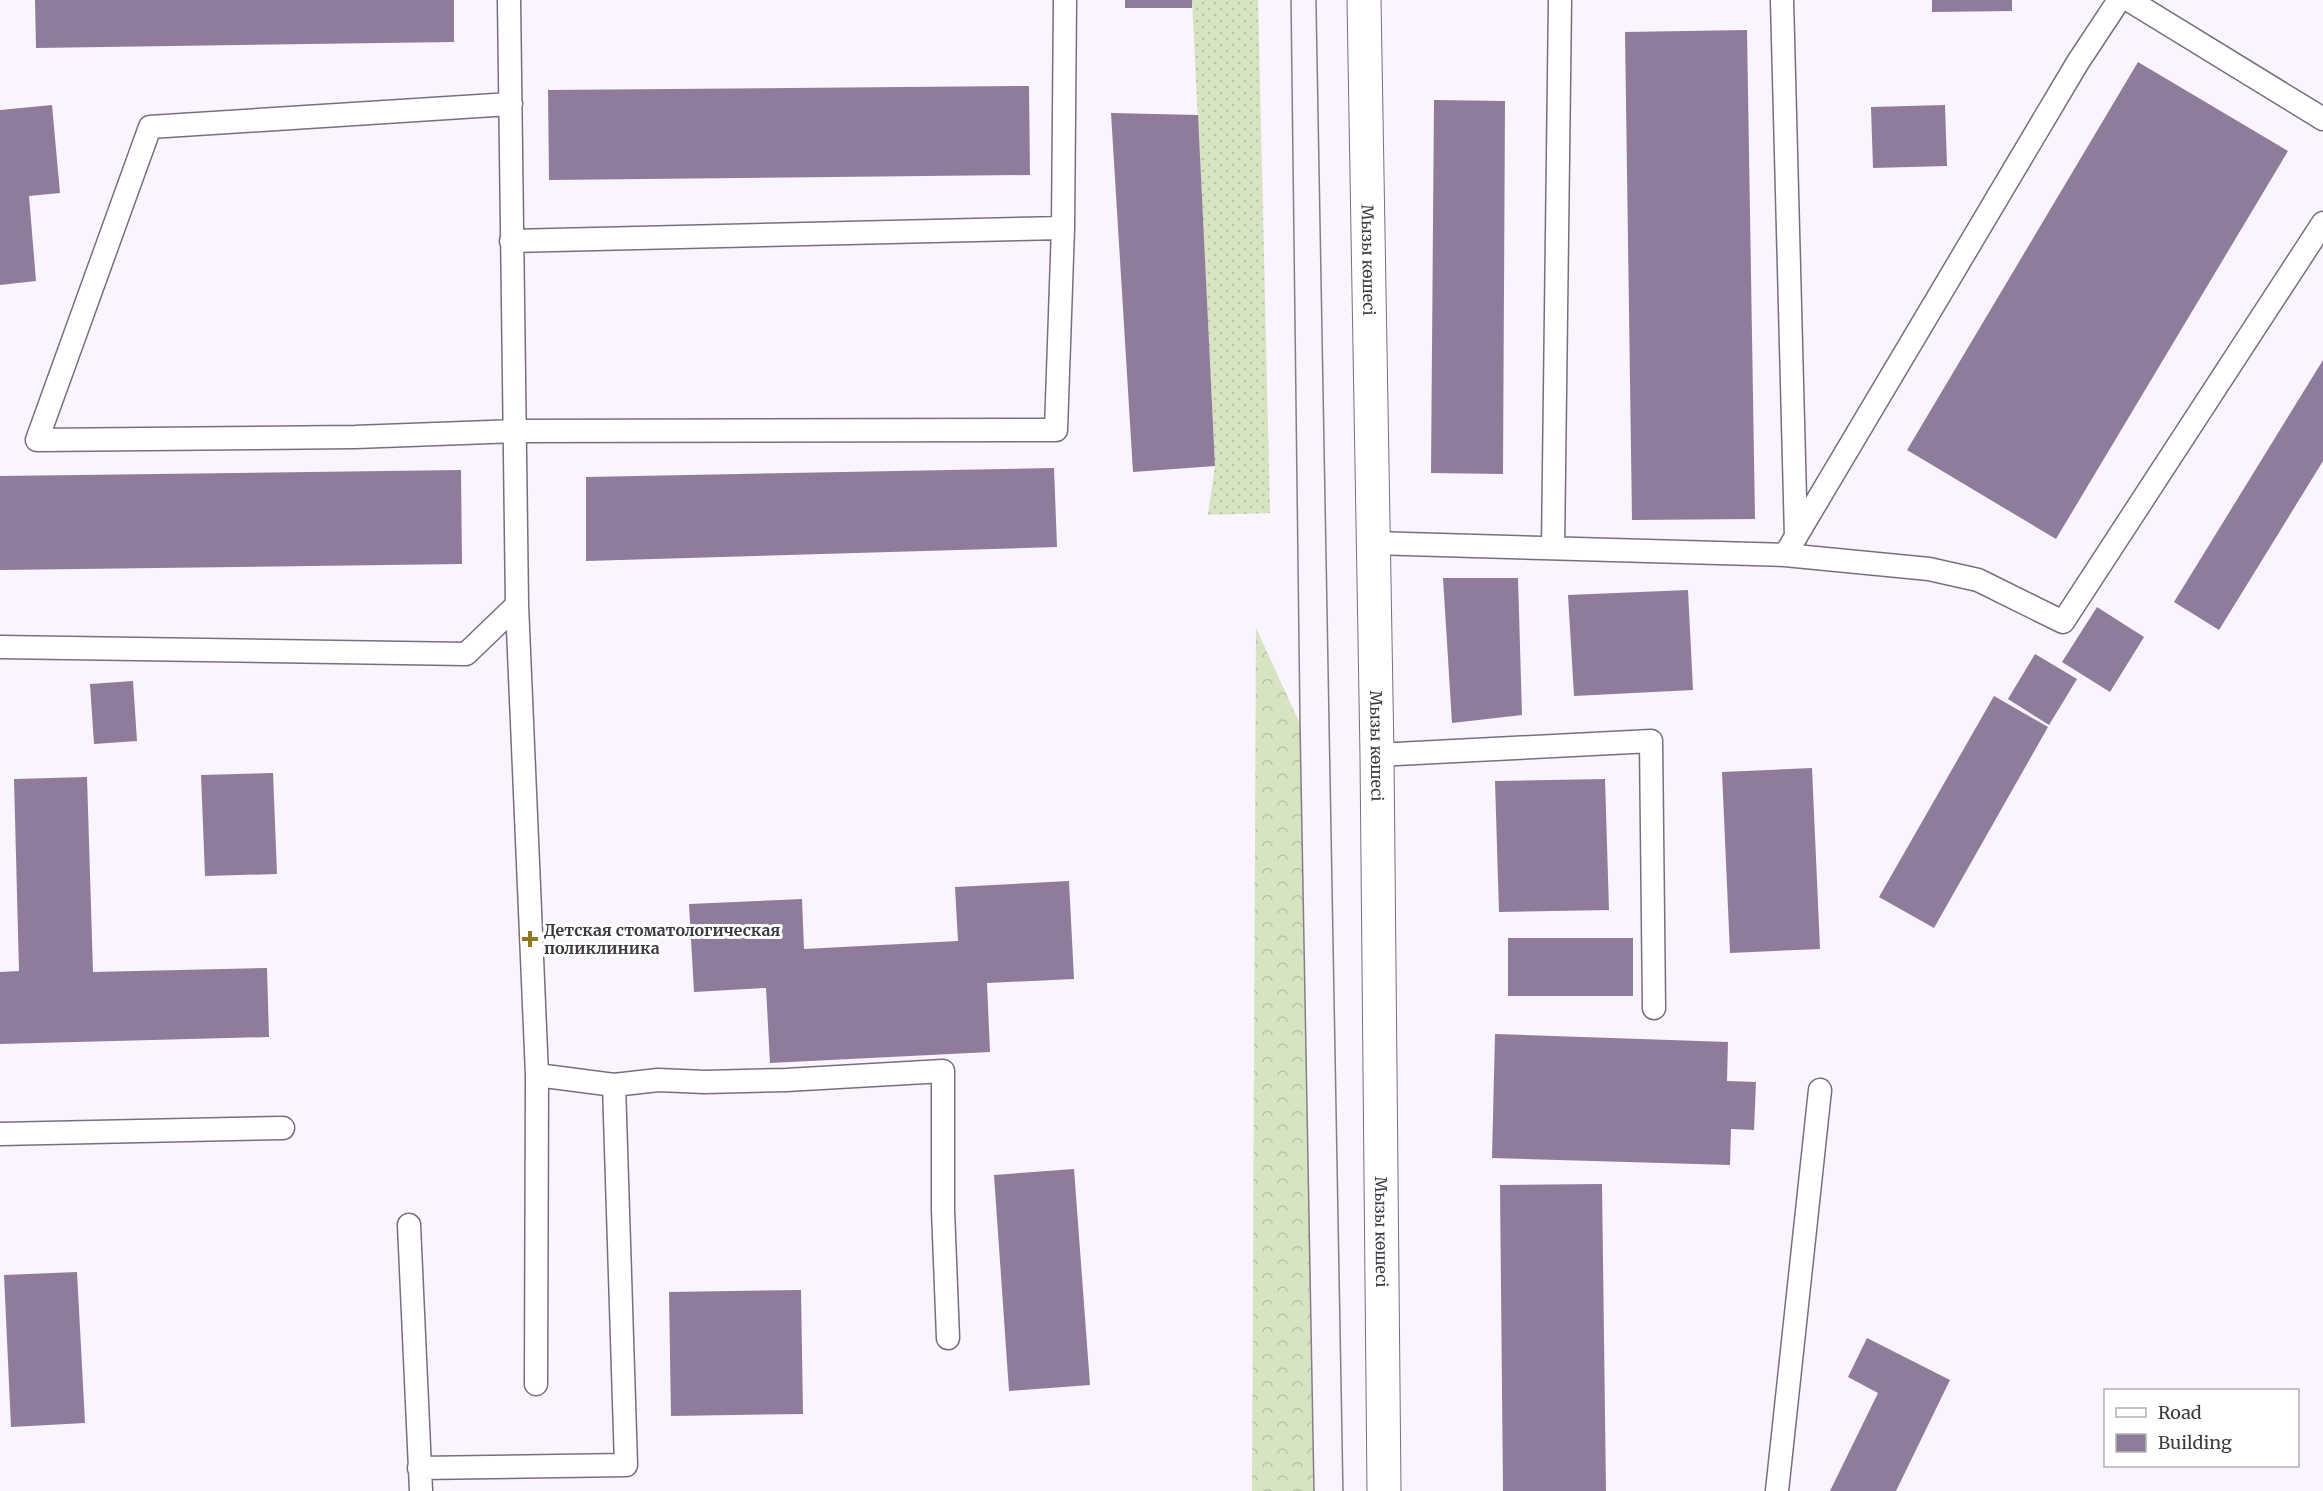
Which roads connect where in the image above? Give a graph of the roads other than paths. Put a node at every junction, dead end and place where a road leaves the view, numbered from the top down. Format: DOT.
graph roads {
  1 [pos="509,0"];
  2 [pos="1065,0"];
  3 [pos="1364,0"];
  4 [pos="1560,0"];
  5 [pos="1782,0"];
  6 [pos="2119,0"];
  7 [pos="2129,0"];
  8 [pos="511,104"];
  9 [pos="2323,119"];
  10 [pos="2323,223"];
  11 [pos="1063,228"];
  12 [pos="511,241"];
  13 [pos="515,432"];
  14 [pos="1372,543"];
  15 [pos="1790,546"];
  16 [pos="1552,548"];
  17 [pos="517,605"];
  18 [pos="0,647"];
  19 [pos="1377,755"];
  20 [pos="1654,1008"];
  21 [pos="537,1075"];
  22 [pos="614,1085"];
  23 [pos="1820,1090"];
  24 [pos="284,1128"];
  25 [pos="0,1134"];
  26 [pos="409,1225"];
  27 [pos="948,1338"];
  28 [pos="536,1384"];
  29 [pos="419,1468"];
  30 [pos="421,1491"];
  31 [pos="1384,1491"];
  32 [pos="1777,1491"];
  1 -- 8 [label="lane"];
  2 -- 11 [label="lane"];
  3 -- 14 [label="main road, Мызы көшесі"];
  4 -- 16 [label="lane"];
  5 -- 15 [label="lane"];
  6 -- 15 [label="lane"];
  7 -- 9 [label="lane"];
  8 -- 12 [label="lane"];
  8 -- 13 [label="lane"];
  10 -- 15 [label="lane"];
  11 -- 12 [label="lane"];
  11 -- 13 [label="lane"];
  12 -- 13 [label="lane"];
  13 -- 17 [label="lane"];
  14 -- 16 [label="lane"];
  14 -- 19 [label="main road, Мызы көшесі"];
  15 -- 16 [label="lane"];
  17 -- 18 [label="lane"];
  17 -- 21 [label="lane"];
  19 -- 20 [label="lane"];
  19 -- 31 [label="main road, Мызы көшесі"];
  21 -- 22 [label="lane"];
  21 -- 28 [label="lane"];
  22 -- 27 [label="lane"];
  22 -- 29 [label="lane"];
  23 -- 32 [label="lane"];
  24 -- 25 [label="lane"];
  26 -- 29 [label="lane"];
  29 -- 30 [label="lane"];
}
